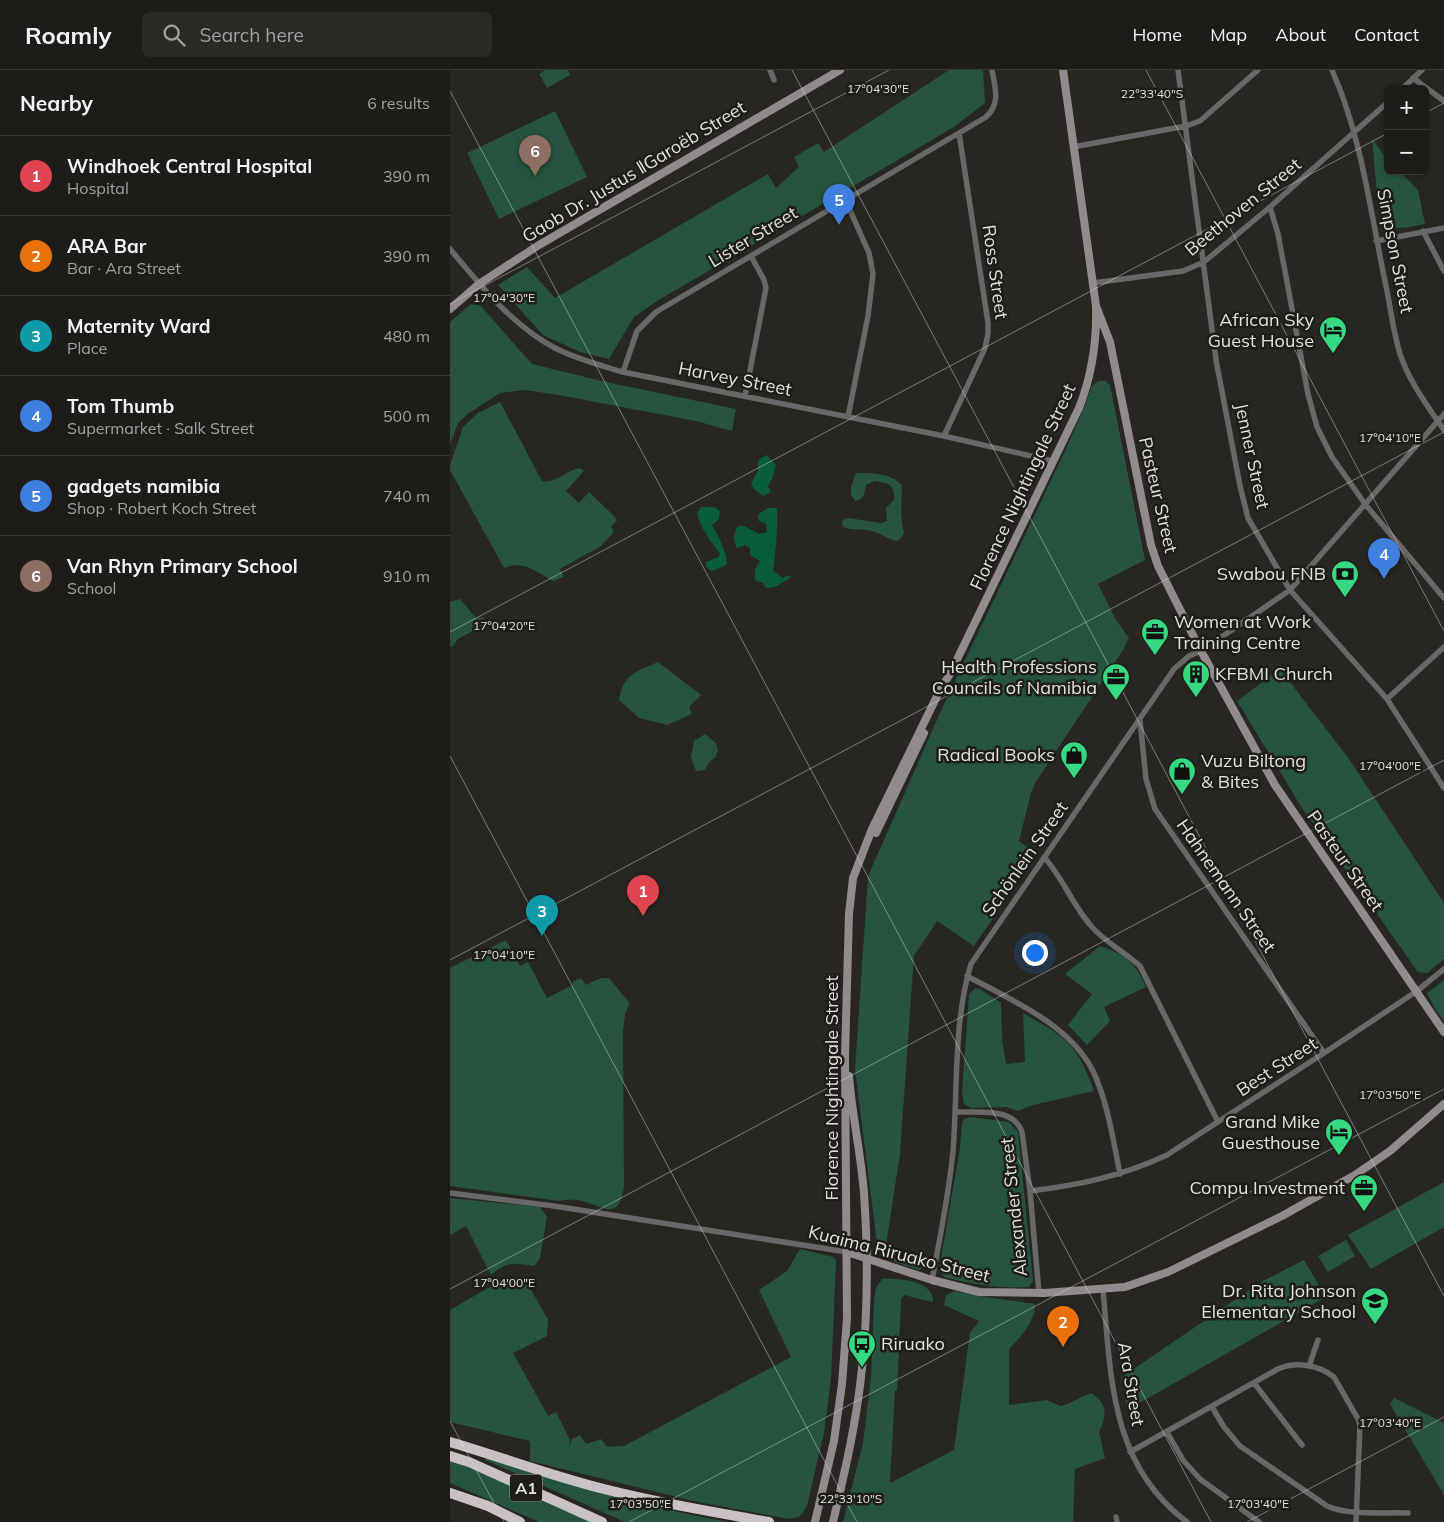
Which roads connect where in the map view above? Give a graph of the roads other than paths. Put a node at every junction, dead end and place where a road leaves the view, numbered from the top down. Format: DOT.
graph roads {
  1 [pos="770,70"];
  2 [pos="840,70"];
  3 [pos="992,70"];
  4 [pos="1063,70"];
  5 [pos="1178,70"];
  6 [pos="1258,70"];
  7 [pos="1332,70"];
  8 [pos="1422,70"];
  9 [pos="1413,78"];
  10 [pos="774,80"];
  11 [pos="1406,85"];
  12 [pos="1444,101"];
  13 [pos="1384,106"];
  14 [pos="1186,126"];
  15 [pos="1354,132"];
  16 [pos="959,133"];
  17 [pos="1073,147"];
  18 [pos="845,199"];
  19 [pos="1270,207"];
  20 [pos="1444,228"];
  21 [pos="1423,231"];
  22 [pos="1376,241"];
  23 [pos="450,248"];
  24 [pos="751,256"];
  25 [pos="1204,262"];
  26 [pos="1444,271"];
  27 [pos="1093,283"];
  28 [pos="479,284"];
  29 [pos="1096,306"];
  30 [pos="450,310"];
  31 [pos="1094,352"];
  32 [pos="1112,352"];
  33 [pos="623,372"];
  34 [pos="744,396"];
  35 [pos="1444,414"];
  36 [pos="848,417"];
  37 [pos="1437,421"];
  38 [pos="1444,430"];
  39 [pos="944,436"];
  40 [pos="1053,461"];
  41 [pos="1364,504"];
  42 [pos="1290,590"];
  43 [pos="1444,598"];
  44 [pos="1444,647"];
  45 [pos="1201,651"];
  46 [pos="950,674"];
  47 [pos="1387,699"];
  48 [pos="1140,720"];
  49 [pos="1444,788"];
  50 [pos="1044,857"];
  51 [pos="1444,969"];
  52 [pos="967,976"];
  53 [pos="1417,991"];
  54 [pos="1444,1032"];
  55 [pos="1324,1054"];
  56 [pos="1444,1104"];
  57 [pos="956,1112"];
  58 [pos="1218,1122"];
  59 [pos="1120,1174"];
  60 [pos="1030,1191"];
  61 [pos="450,1192"];
  62 [pos="847,1252"];
  63 [pos="866,1258"];
  64 [pos="932,1280"];
  65 [pos="1102,1290"];
  66 [pos="1039,1293"];
  67 [pos="1318,1340"];
  68 [pos="1309,1366"];
  69 [pos="1254,1382"];
  70 [pos="1212,1407"];
  71 [pos="1167,1432"];
  72 [pos="450,1442"];
  73 [pos="1302,1445"];
  74 [pos="1130,1452"];
  75 [pos="450,1456"];
  76 [pos="450,1493"];
  77 [pos="1357,1512"];
  78 [pos="1408,1513"];
  79 [pos="520,1522"];
  80 [pos="602,1522"];
  81 [pos="769,1522"];
  82 [pos="815,1522"];
  83 [pos="833,1522"];
  84 [pos="1187,1522"];
  85 [pos="1259,1522"];
  86 [pos="1356,1522"];
  1 -- 10 [label="street"];
  2 -- 28 [label="main road, Gaob Dr. Justus ǁGaroëb Street"];
  3 -- 16 [label="street, Lister Street"];
  4 -- 17 [label="main road, Pasteur Street"];
  5 -- 14 [label="street, Jenner Street"];
  6 -- 14 [label="street"];
  7 -- 15 [label="street, Simpson Street"];
  8 -- 9 [label="street"];
  9 -- 11 [label="street"];
  9 -- 12 [label="street"];
  13 -- 15 [label="street, Beethoven Street"];
  14 -- 17 [label="street"];
  14 -- 25 [label="street, Jenner Street"];
  15 -- 19 [label="street, Beethoven Street"];
  15 -- 22 [label="street, Simpson Street"];
  16 -- 18 [label="street, Lister Street"];
  16 -- 39 [label="street, Ross Street"];
  17 -- 27 [label="main road, Pasteur Street"];
  18 -- 24 [label="street, Lister Street"];
  18 -- 36 [label="street"];
  19 -- 25 [label="street, Beethoven Street"];
  19 -- 41 [label="street"];
  20 -- 21 [label="street"];
  21 -- 22 [label="street"];
  21 -- 26 [label="street"];
  22 -- 37 [label="street, Simpson Street"];
  23 -- 28 [label="street, Harvey Street"];
  24 -- 33 [label="street, Lister Street"];
  24 -- 34 [label="street"];
  25 -- 27 [label="street, Beethoven Street"];
  25 -- 42 [label="street, Jenner Street"];
  27 -- 29 [label="main road, Pasteur Street"];
  28 -- 30 [label="main road, Gaob Dr. Justus ǁGaroëb Street"];
  28 -- 33 [label="street, Harvey Street"];
  29 -- 31 [label="main road, Florence Nightingale Street"];
  29 -- 32 [label="main road, Pasteur Street"];
  31 -- 32 [label="main road"];
  31 -- 40 [label="main road, Florence Nightingale Street"];
  32 -- 45 [label="main road, Pasteur Street"];
  33 -- 34 [label="street, Harvey Street"];
  34 -- 36 [label="street, Harvey Street"];
  35 -- 37 [label="street, Schönlein Street"];
  36 -- 39 [label="street, Harvey Street"];
  37 -- 38 [label="street, Simpson Street"];
  37 -- 41 [label="street, Schönlein Street"];
  39 -- 40 [label="street, Harvey Street"];
  40 -- 46 [label="main road, Florence Nightingale Street"];
  41 -- 42 [label="street, Schönlein Street"];
  41 -- 43 [label="street"];
  42 -- 45 [label="street, Schönlein Street"];
  42 -- 47 [label="street, Jenner Street"];
  44 -- 47 [label="street"];
  45 -- 48 [label="street, Schönlein Street"];
  45 -- 53 [label="main road, Pasteur Street"];
  46 -- 62 [label="main road, Florence Nightingale Street"];
  46 -- 63 [label="main road, Florence Nightingale Street"];
  47 -- 49 [label="street, Jenner Street"];
  48 -- 50 [label="street, Schönlein Street"];
  48 -- 55 [label="street, Hahnemann Street"];
  50 -- 52 [label="street, Schönlein Street"];
  50 -- 58 [label="street"];
  51 -- 53 [label="street, Best Street"];
  52 -- 57 [label="street, Schönlein Street"];
  52 -- 59 [label="street"];
  53 -- 54 [label="main road, Pasteur Street"];
  53 -- 55 [label="street, Best Street"];
  55 -- 58 [label="street, Best Street"];
  56 -- 65 [label="main road, Kuaima Riruako Street"];
  57 -- 60 [label="street, Alexander Street"];
  57 -- 64 [label="street, Schönlein Street"];
  58 -- 59 [label="street, Best Street"];
  59 -- 60 [label="street, Best Street"];
  60 -- 66 [label="street, Alexander Street"];
  61 -- 62 [label="street, Kuaima Riruako Street"];
  62 -- 63 [label="main road, Kuaima Riruako Street"];
  62 -- 82 [label="main road, Florence Nightingale Street"];
  63 -- 64 [label="main road, Kuaima Riruako Street"];
  63 -- 83 [label="main road, Florence Nightingale Street"];
  64 -- 66 [label="main road, Kuaima Riruako Street"];
  65 -- 66 [label="main road, Kuaima Riruako Street"];
  65 -- 74 [label="street, Ara Street"];
  67 -- 68 [label="street"];
  68 -- 69 [label="street"];
  68 -- 77 [label="street"];
  69 -- 70 [label="street"];
  69 -- 73 [label="street"];
  70 -- 71 [label="street"];
  70 -- 77 [label="street"];
  71 -- 74 [label="street"];
  71 -- 85 [label="street"];
  72 -- 81 [label="highway"];
  74 -- 84 [label="street, Ara Street"];
  75 -- 80 [label="highway, A1"];
  76 -- 79 [label="highway, A1"];
  77 -- 78 [label="street"];
  77 -- 86 [label="street"];
}
